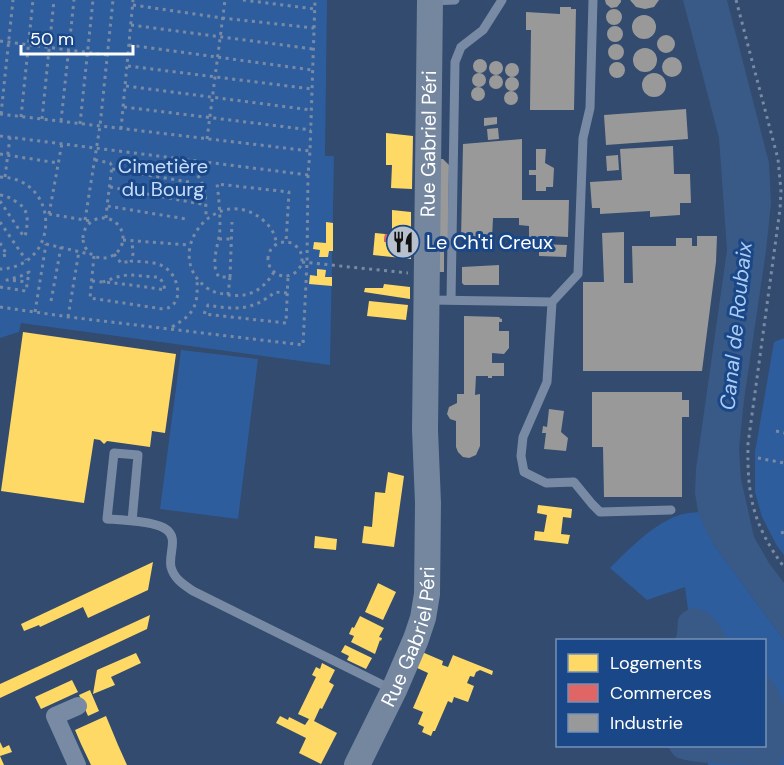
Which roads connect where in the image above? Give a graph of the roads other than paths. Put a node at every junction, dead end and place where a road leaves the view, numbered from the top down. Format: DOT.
graph roads {
  1 [pos="430,0"];
  2 [pos="455,0"];
  3 [pos="502,0"];
  4 [pos="593,0"];
  5 [pos="439,300"];
  6 [pos="552,303"];
  7 [pos="671,510"];
  8 [pos="132,521"];
  9 [pos="389,688"];
  10 [pos="78,706"];
  11 [pos="77,765"];
  12 [pos="346,765"];
  13 [pos="357,765"];
  1 -- 2 [label="lane"];
  1 -- 5 [label="main road, Rue Gabriel Péri"];
  3 -- 5 [label="lane"];
  4 -- 6 [label="lane"];
  5 -- 6 [label="lane"];
  5 -- 9 [label="main road, Rue Gabriel Péri"];
  6 -- 7 [label="lane"];
  8 -- 8 [label="lane"];
  8 -- 9 [label="lane"];
  9 -- 12 [label="main road, Rue Gabriel Péri"];
  9 -- 13 [label="main road, Rue Gabriel Péri"];
  10 -- 11 [label="street"];
}
